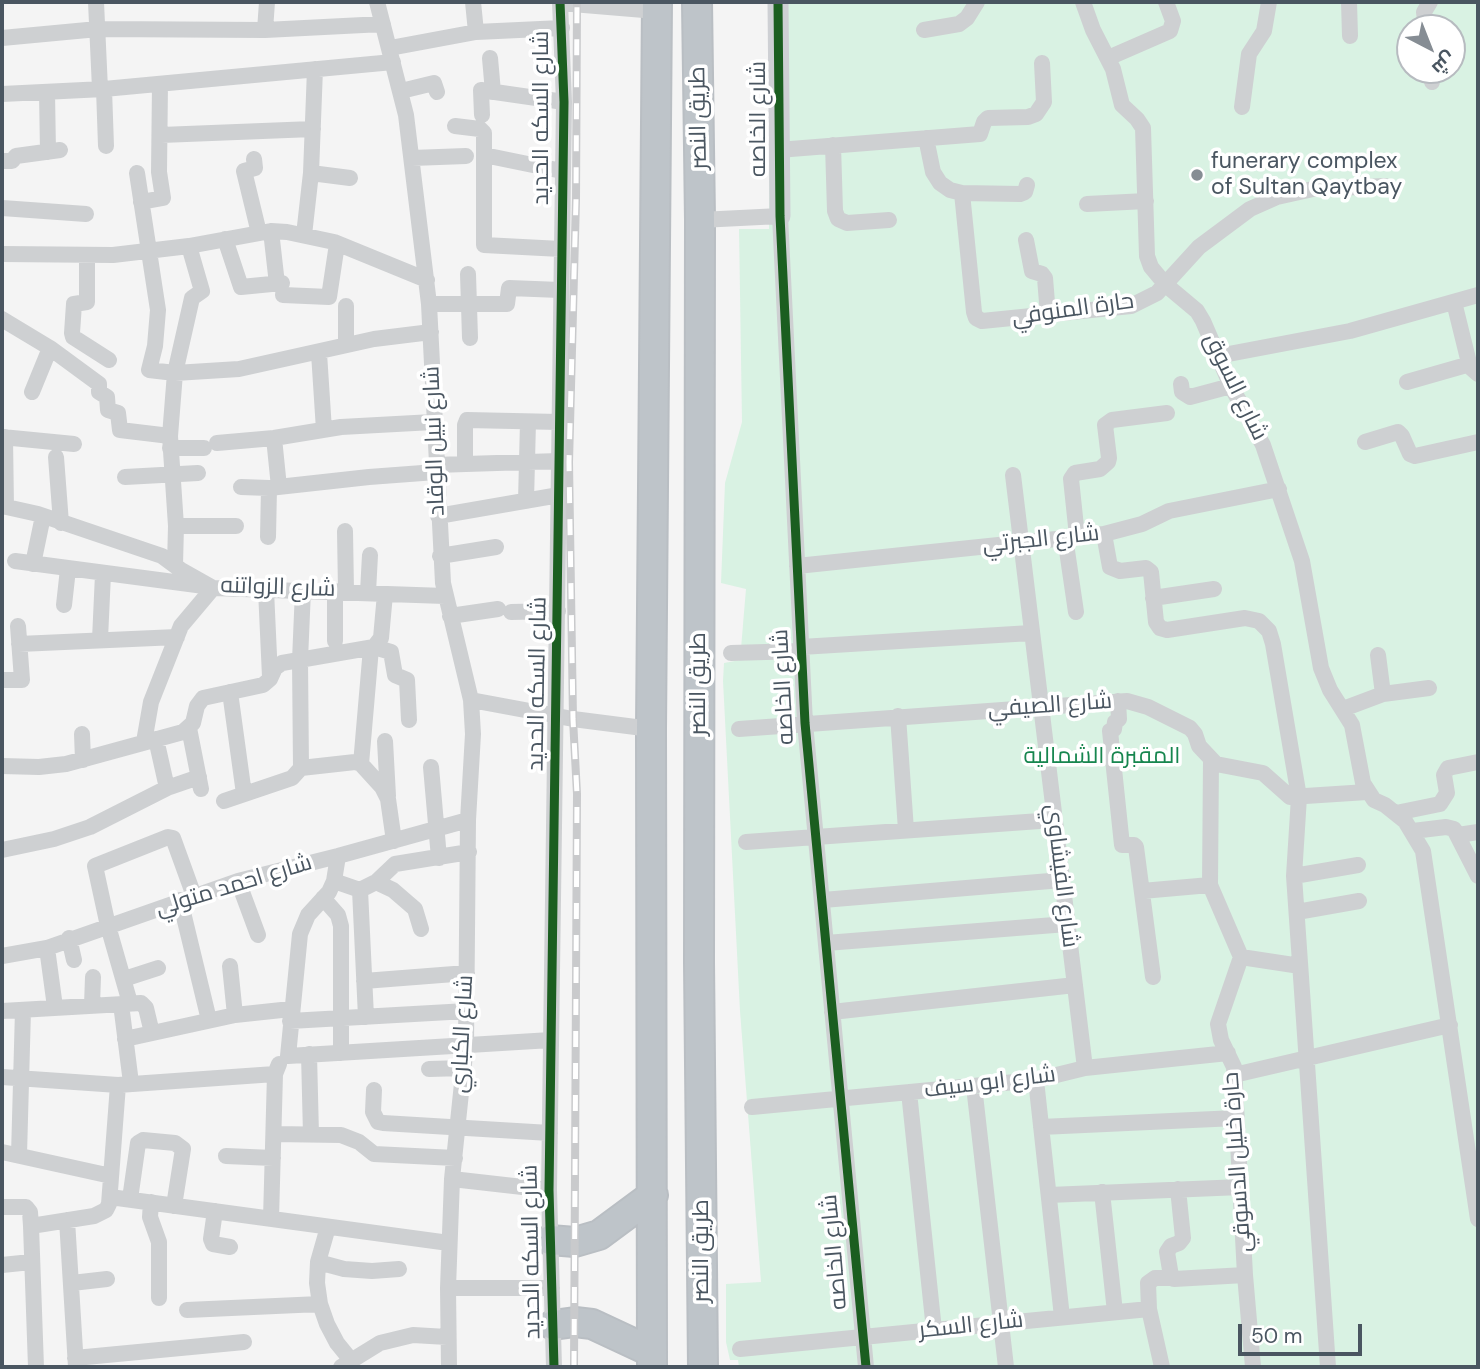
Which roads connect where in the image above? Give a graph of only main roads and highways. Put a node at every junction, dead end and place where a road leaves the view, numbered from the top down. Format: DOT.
graph roads {
  1 [pos="697,2"];
  2 [pos="657,6"];
  3 [pos="699,962"];
  4 [pos="652,983"];
  5 [pos="701,1043"];
  6 [pos="653,1063"];
  7 [pos="653,1195"];
  8 [pos="550,1240"];
  9 [pos="553,1325"];
  10 [pos="652,1360"];
  11 [pos="703,1367"];
  1 -- 3 [label="highway, طريق النصر"];
  2 -- 4 [label="highway, طريق النصر"];
  3 -- 4 [label="highway"];
  3 -- 5 [label="highway, طريق النصر"];
  4 -- 6 [label="highway, طريق النصر"];
  5 -- 6 [label="highway"];
  5 -- 11 [label="highway, طريق النصر"];
  6 -- 7 [label="highway, طريق النصر"];
  7 -- 8 [label="highway"];
  7 -- 10 [label="highway, طريق النصر"];
  9 -- 10 [label="highway"];
}
